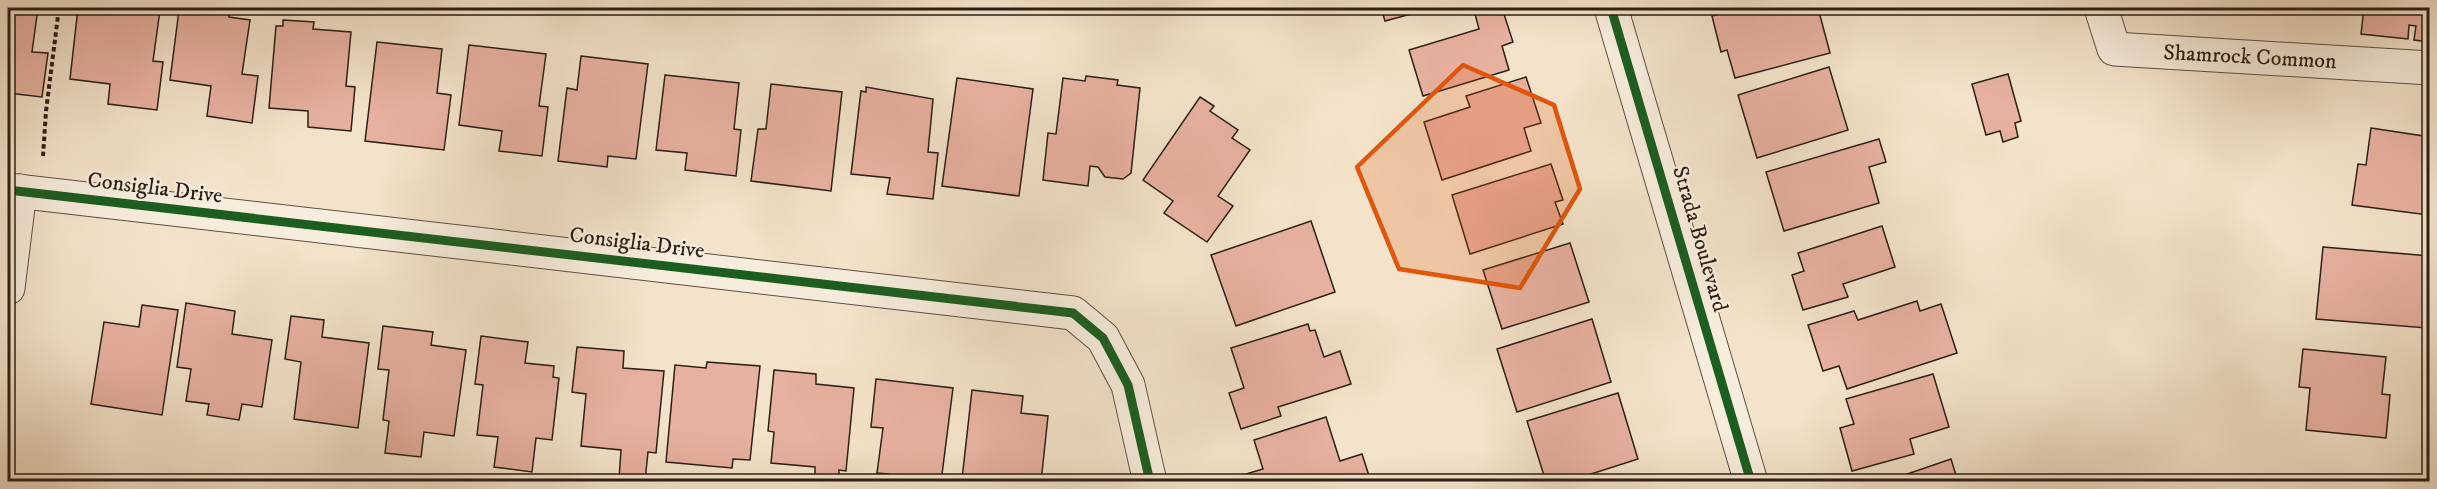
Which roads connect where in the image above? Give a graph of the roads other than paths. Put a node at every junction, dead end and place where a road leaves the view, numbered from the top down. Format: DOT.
graph roads {
  1 [pos="1611,8"];
  2 [pos="2101,8"];
  3 [pos="2430,68"];
  4 [pos="23,192"];
  5 [pos="8,288"];
  6 [pos="1150,482"];
  7 [pos="1750,482"];
  1 -- 7 [label="street, Strada Boulevard"];
  2 -- 3 [label="street, Shamrock Common"];
  4 -- 5 [label="street"];
  4 -- 6 [label="street, Consiglia Drive"];
}
